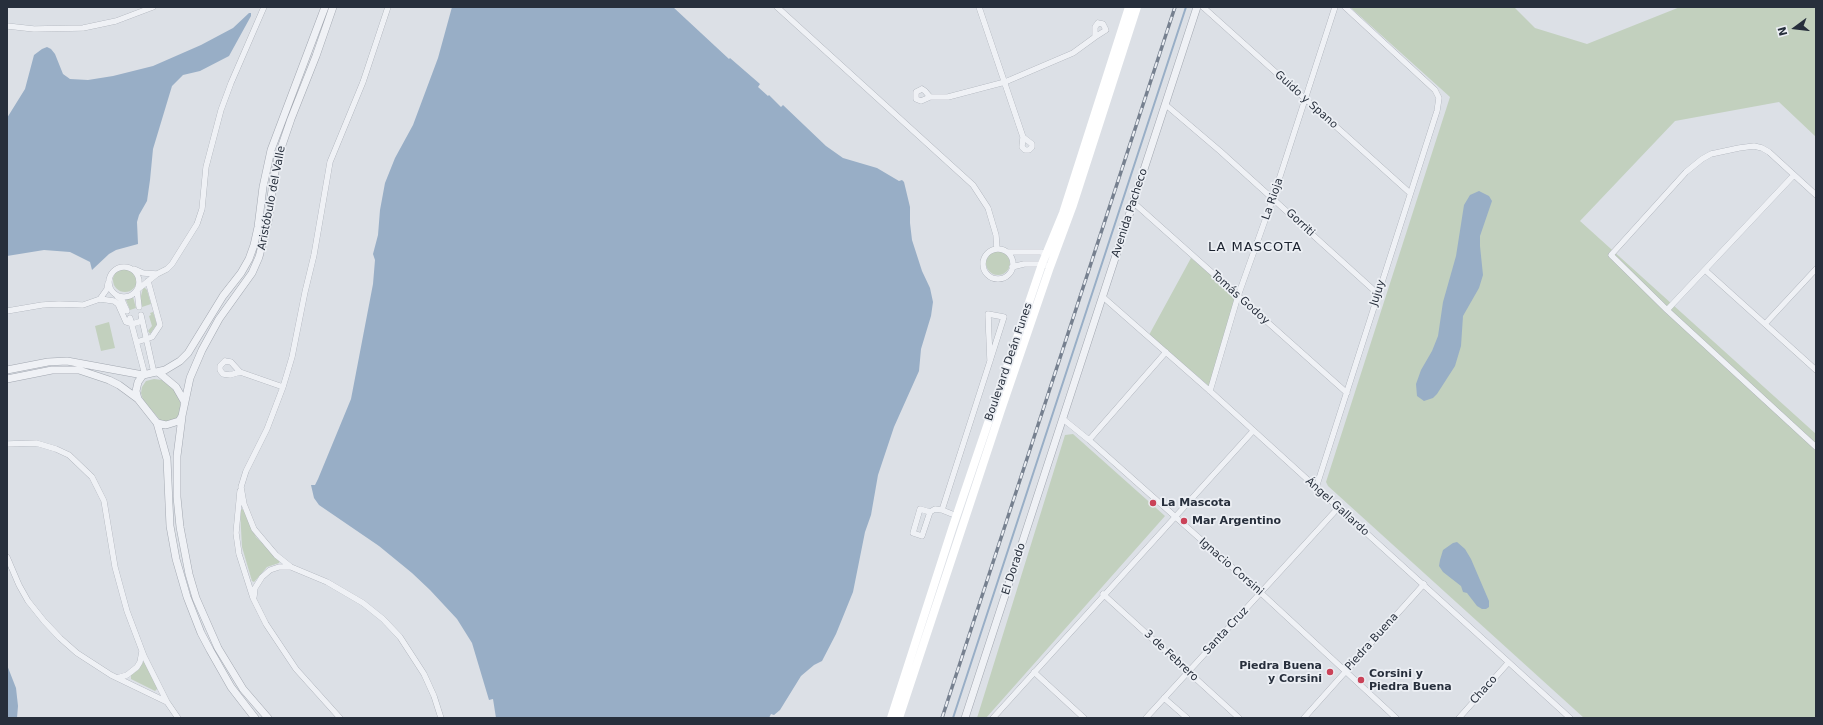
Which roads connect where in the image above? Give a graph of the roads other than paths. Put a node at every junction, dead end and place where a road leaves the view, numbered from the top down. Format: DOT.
graph roads {
  1 [pos="153,7"];
  2 [pos="264,7"];
  3 [pos="325,7"];
  4 [pos="334,7"];
  5 [pos="388,7"];
  6 [pos="777,7"];
  7 [pos="980,7"];
  8 [pos="1129,7"];
  9 [pos="1137,7"];
  10 [pos="1197,7"];
  11 [pos="1203,7"];
  12 [pos="1335,7"];
  13 [pos="1345,7"];
  14 [pos="7,26"];
  15 [pos="1095,37"];
  16 [pos="1005,82"];
  17 [pos="930,97"];
  18 [pos="1305,99"];
  19 [pos="1166,106"];
  20 [pos="1024,137"];
  21 [pos="1794,174"];
  22 [pos="1410,193"];
  23 [pos="1816,195"];
  24 [pos="1273,198"];
  25 [pos="1134,203"];
  26 [pos="997,249"];
  27 [pos="1006,252"];
  28 [pos="1046,253"];
  29 [pos="1054,256"];
  30 [pos="1042,264"];
  31 [pos="1012,267"];
  32 [pos="1050,267"];
  33 [pos="134,269"];
  34 [pos="1816,269"];
  35 [pos="1705,270"];
  36 [pos="158,274"];
  37 [pos="109,281"];
  38 [pos="148,281"];
  39 [pos="137,290"];
  40 [pos="1378,294"];
  41 [pos="118,296"];
  42 [pos="1238,296"];
  43 [pos="1103,297"];
  44 [pos="100,299"];
  45 [pos="114,301"];
  46 [pos="139,307"];
  47 [pos="1667,310"];
  48 [pos="127,311"];
  49 [pos="7,312"];
  50 [pos="131,321"];
  51 [pos="1765,324"];
  52 [pos="147,339"];
  53 [pos="137,342"];
  54 [pos="1166,352"];
  55 [pos="990,361"];
  56 [pos="7,370"];
  57 [pos="1816,370"];
  58 [pos="240,372"];
  59 [pos="156,373"];
  60 [pos="144,375"];
  61 [pos="7,379"];
  62 [pos="283,387"];
  63 [pos="1210,391"];
  64 [pos="1347,393"];
  65 [pos="138,399"];
  66 [pos="184,402"];
  67 [pos="182,416"];
  68 [pos="1063,419"];
  69 [pos="157,423"];
  70 [pos="1253,431"];
  71 [pos="1089,440"];
  72 [pos="7,444"];
  73 [pos="1816,447"];
  74 [pos="241,487"];
  75 [pos="1316,488"];
  76 [pos="1338,508"];
  77 [pos="942,510"];
  78 [pos="930,512"];
  79 [pos="956,516"];
  80 [pos="1174,517"];
  81 [pos="7,557"];
  82 [pos="291,567"];
  83 [pos="1424,584"];
  84 [pos="1261,593"];
  85 [pos="1104,594"];
  86 [pos="253,598"];
  87 [pos="142,651"];
  88 [pos="1508,663"];
  89 [pos="1034,672"];
  90 [pos="1188,672"];
  91 [pos="1345,672"];
  92 [pos="117,678"];
  93 [pos="1164,698"];
  94 [pos="167,702"];
  95 [pos="178,718"];
  96 [pos="255,718"];
  97 [pos="268,718"];
  98 [pos="340,718"];
  99 [pos="441,718"];
  100 [pos="891,718"];
  101 [pos="899,718"];
  102 [pos="965,718"];
  103 [pos="993,718"];
  104 [pos="1084,718"];
  105 [pos="1146,718"];
  106 [pos="1187,718"];
  107 [pos="1239,718"];
  108 [pos="1304,718"];
  109 [pos="1396,718"];
  110 [pos="1459,718"];
  111 [pos="1570,718"];
  1 -- 14 [label="street"];
  2 -- 36 [label="street"];
  3 -- 59 [label="street, Aristóbulo del Valle"];
  4 -- 66 [label="street, Aristóbulo del Valle"];
  5 -- 62 [label="street"];
  6 -- 26 [label="street"];
  7 -- 16 [label="street"];
  8 -- 28 [label="main road, Boulevard Deán Funes"];
  9 -- 29 [label="main road, Boulevard Deán Funes"];
  10 -- 19 [label="street, Avenida Pacheco"];
  11 -- 18 [label="street, Guido y Spano"];
  12 -- 18 [label="street, La Rioja"];
  13 -- 22 [label="street, Jujuy"];
  15 -- 16 [label="street"];
  16 -- 17 [label="street"];
  16 -- 20 [label="street"];
  18 -- 22 [label="street, Guido y Spano"];
  18 -- 24 [label="street, La Rioja"];
  19 -- 24 [label="street, Gorriti"];
  19 -- 25 [label="street, Avenida Pacheco"];
  21 -- 23 [label="street"];
  21 -- 35 [label="street"];
  21 -- 47 [label="street"];
  22 -- 40 [label="street, Jujuy"];
  24 -- 40 [label="street, Gorriti"];
  24 -- 42 [label="street, La Rioja"];
  25 -- 42 [label="street, Tomás Godoy"];
  25 -- 43 [label="street, Avenida Pacheco"];
  26 -- 27 [label="street"];
  26 -- 31 [label="street"];
  27 -- 28 [label="street"];
  27 -- 31 [label="street"];
  28 -- 29 [label="street"];
  28 -- 30 [label="main road, Boulevard Deán Funes"];
  29 -- 32 [label="main road, Boulevard Deán Funes"];
  30 -- 31 [label="street"];
  30 -- 32 [label="street"];
  30 -- 79 [label="main road, Boulevard Deán Funes"];
  32 -- 101 [label="main road, Boulevard Deán Funes"];
  33 -- 36 [label="street"];
  33 -- 37 [label="street"];
  33 -- 39 [label="street"];
  34 -- 51 [label="street"];
  35 -- 47 [label="street"];
  35 -- 51 [label="street"];
  36 -- 38 [label="street"];
  37 -- 41 [label="street"];
  37 -- 44 [label="street"];
  38 -- 39 [label="street"];
  38 -- 52 [label="street"];
  39 -- 41 [label="street"];
  39 -- 46 [label="street"];
  40 -- 64 [label="street, Jujuy"];
  41 -- 45 [label="street"];
  41 -- 48 [label="street"];
  42 -- 63 [label="street, La Rioja"];
  42 -- 64 [label="street, Tomás Godoy"];
  43 -- 54 [label="street, Ángel Gallardo"];
  43 -- 68 [label="street, Avenida Pacheco"];
  44 -- 45 [label="street"];
  44 -- 49 [label="street"];
  45 -- 50 [label="street"];
  47 -- 73 [label="street"];
  50 -- 52 [label="street"];
  50 -- 53 [label="street"];
  51 -- 57 [label="street"];
  52 -- 53 [label="street"];
  52 -- 59 [label="street"];
  53 -- 60 [label="street"];
  54 -- 63 [label="street, Ángel Gallardo"];
  54 -- 71 [label="street"];
  55 -- 55 [label="street"];
  55 -- 77 [label="street"];
  56 -- 60 [label="street"];
  58 -- 62 [label="street"];
  59 -- 60 [label="street"];
  59 -- 66 [label="street"];
  60 -- 65 [label="street"];
  61 -- 65 [label="street"];
  62 -- 74 [label="street"];
  63 -- 70 [label="street, Ángel Gallardo"];
  64 -- 75 [label="street, Jujuy"];
  65 -- 69 [label="street"];
  66 -- 67 [label="street"];
  67 -- 69 [label="street"];
  67 -- 97 [label="street"];
  68 -- 71 [label="street, Ignacio Corsini"];
  68 -- 102 [label="street, El Dorado"];
  69 -- 96 [label="street"];
  70 -- 75 [label="street, Ángel Gallardo"];
  70 -- 80 [label="street"];
  71 -- 80 [label="street, Ignacio Corsini"];
  72 -- 87 [label="street"];
  74 -- 82 [label="street"];
  74 -- 86 [label="street"];
  75 -- 76 [label="street, Ángel Gallardo"];
  76 -- 83 [label="street, Ángel Gallardo"];
  76 -- 84 [label="street, Santa Cruz"];
  77 -- 78 [label="street"];
  77 -- 79 [label="street"];
  78 -- 78 [label="street"];
  79 -- 100 [label="main road, Boulevard Deán Funes"];
  80 -- 84 [label="street, Ignacio Corsini"];
  80 -- 85 [label="street"];
  81 -- 92 [label="street"];
  82 -- 86 [label="street"];
  82 -- 99 [label="street"];
  83 -- 88 [label="street, Ángel Gallardo"];
  83 -- 91 [label="street, Piedra Buena"];
  84 -- 90 [label="street, Santa Cruz"];
  84 -- 91 [label="street, Ignacio Corsini"];
  85 -- 89 [label="street"];
  85 -- 90 [label="street, 3 de Febrero"];
  86 -- 98 [label="street"];
  87 -- 92 [label="street"];
  87 -- 94 [label="street"];
  88 -- 110 [label="street, Chaco"];
  88 -- 111 [label="street, Ángel Gallardo"];
  89 -- 103 [label="street"];
  89 -- 104 [label="street"];
  90 -- 93 [label="street, Santa Cruz"];
  90 -- 107 [label="street, 3 de Febrero"];
  91 -- 108 [label="street, Piedra Buena"];
  91 -- 109 [label="street, Ignacio Corsini"];
  92 -- 94 [label="street"];
  93 -- 105 [label="street, Santa Cruz"];
  93 -- 106 [label="street"];
  94 -- 95 [label="street"];
}
